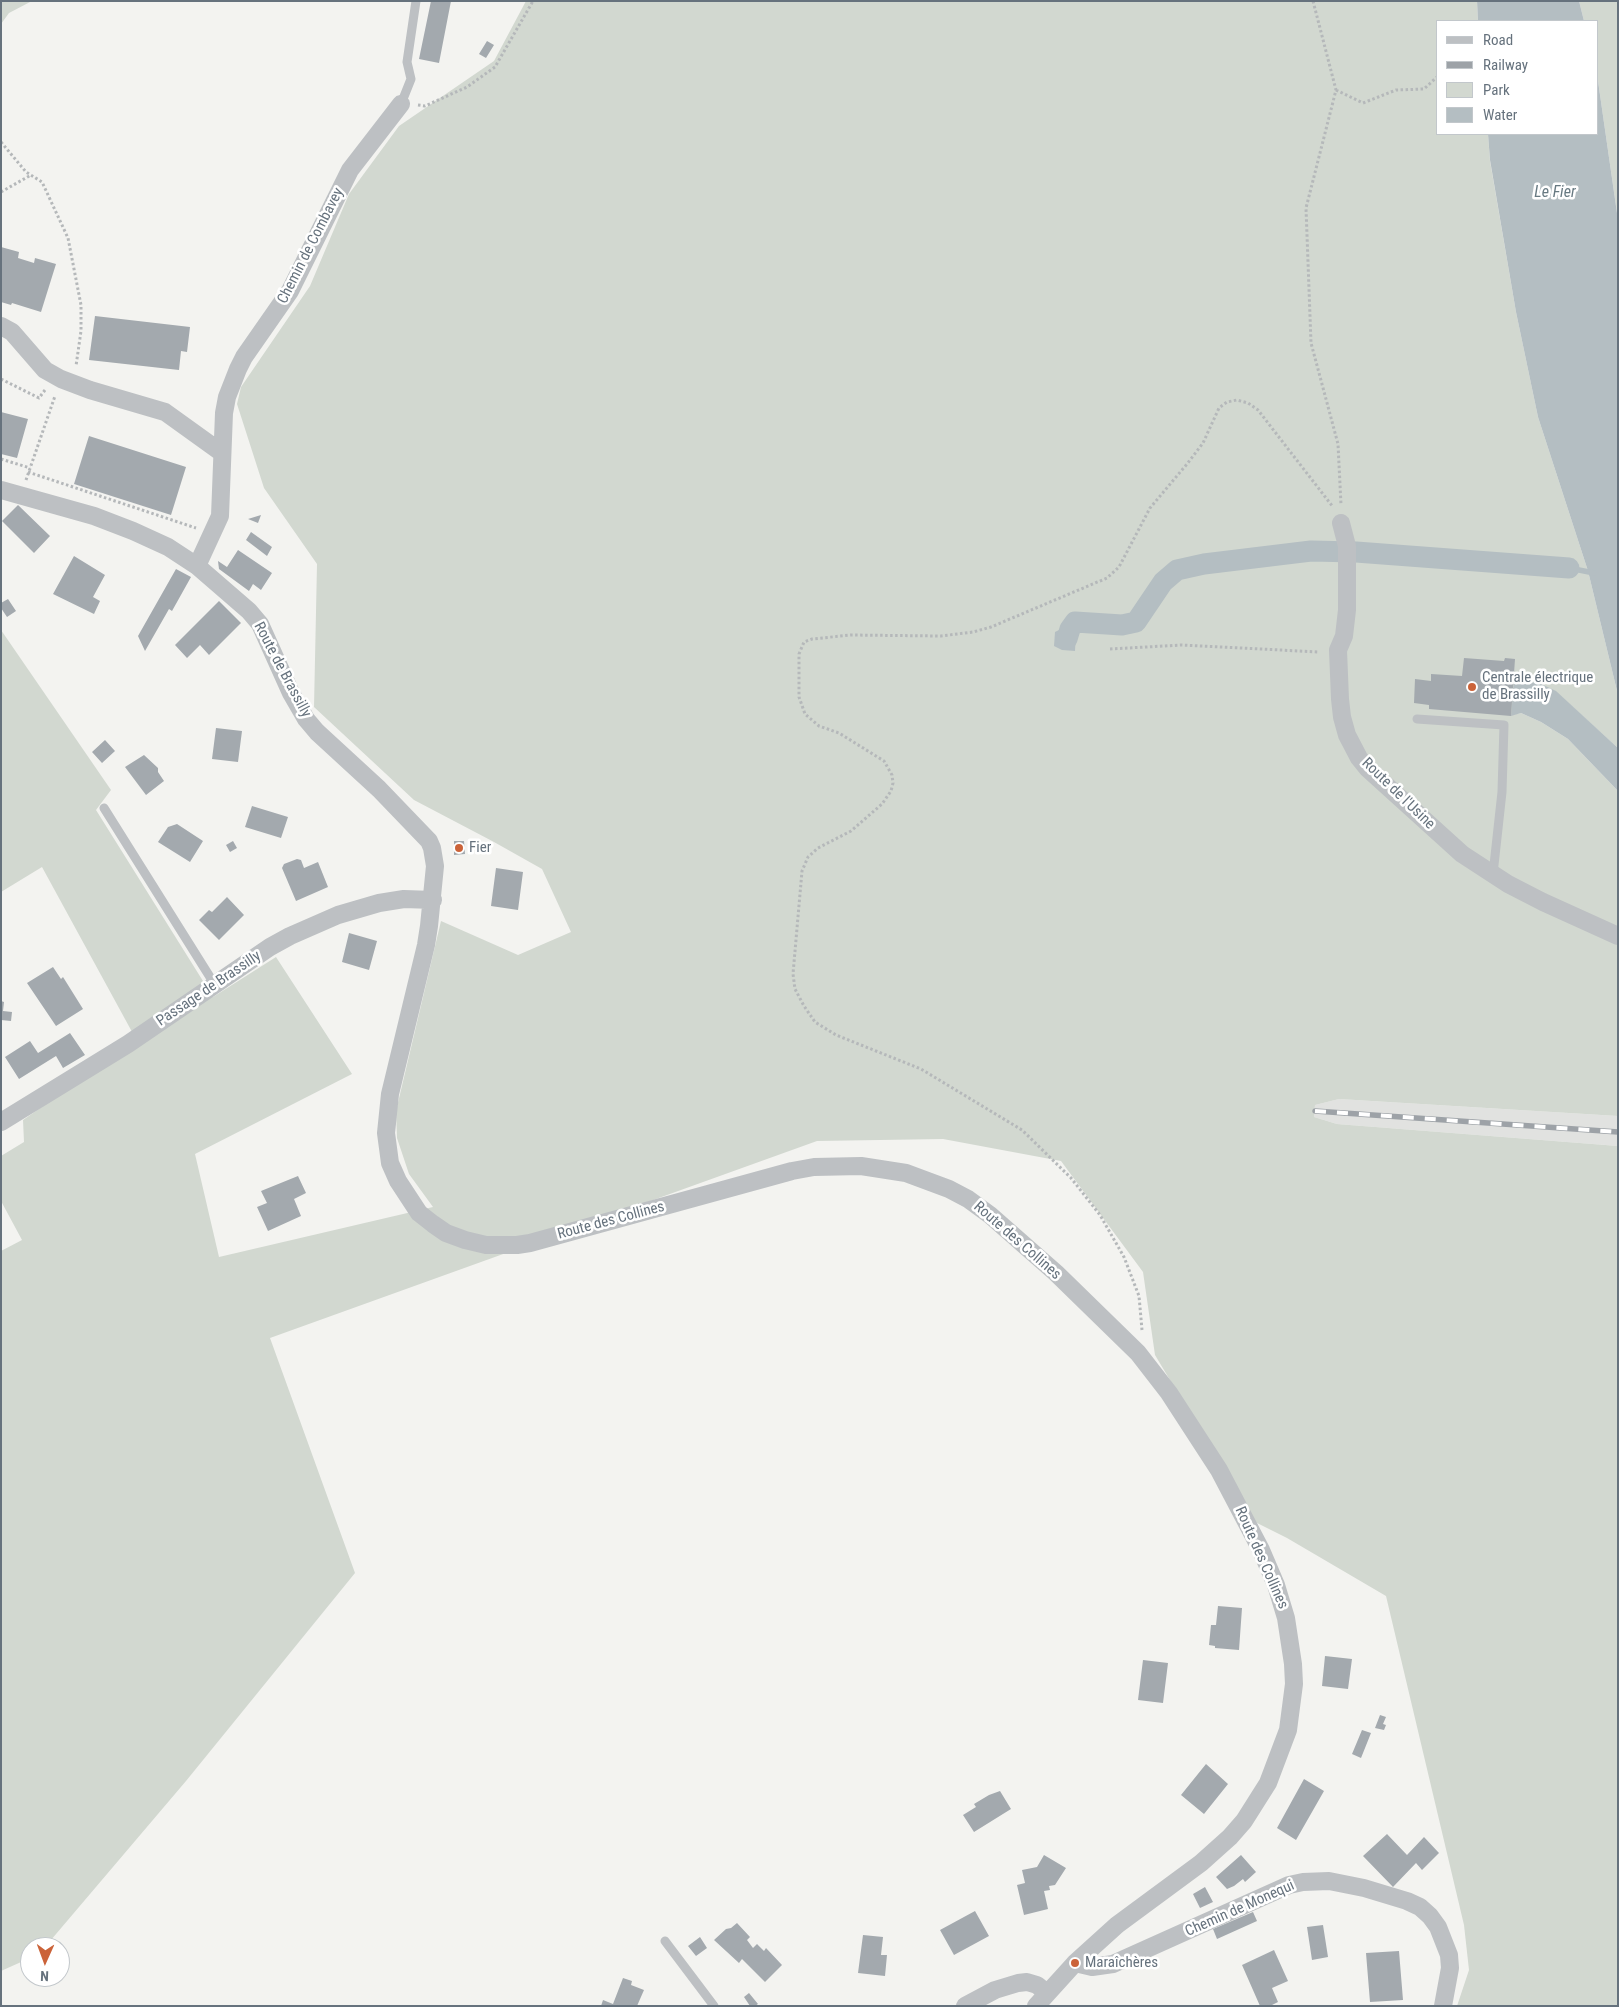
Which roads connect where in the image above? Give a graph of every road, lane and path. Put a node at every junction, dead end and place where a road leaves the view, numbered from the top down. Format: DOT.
graph roads {
  1 [pos="416,1"];
  2 [pos="533,1"];
  3 [pos="1313,1"];
  4 [pos="1436,78"];
  5 [pos="1336,90"];
  6 [pos="401,104"];
  7 [pos="1,142"];
  8 [pos="31,175"];
  9 [pos="1,192"];
  10 [pos="1,326"];
  11 [pos="1,379"];
  12 [pos="64,380"];
  13 [pos="222,453"];
  14 [pos="1,459"];
  15 [pos="30,468"];
  16 [pos="28,472"];
  17 [pos="1,490"];
  18 [pos="20,496"];
  19 [pos="1342,523"];
  20 [pos="213,533"];
  21 [pos="197,566"];
  22 [pos="1110,648"];
  23 [pos="1338,654"];
  24 [pos="1417,719"];
  25 [pos="104,808"];
  26 [pos="1493,874"];
  27 [pos="433,900"];
  28 [pos="1618,936"];
  29 [pos="215,985"];
  30 [pos="1,1122"];
  31 [pos="1138,1353"];
  32 [pos="665,1941"];
  33 [pos="1075,1963"];
  34 [pos="1047,1992"];
  35 [pos="714,2006"];
  36 [pos="965,2006"];
  37 [pos="1036,2006"];
  38 [pos="1443,2006"];
  1 -- 6 [label="lane"];
  2 -- 6 [label="path"];
  3 -- 5 [label="path"];
  4 -- 5 [label="path"];
  5 -- 19 [label="path"];
  6 -- 13 [label="street, Chemin de Combavey"];
  7 -- 8 [label="path"];
  8 -- 9 [label="path"];
  8 -- 12 [label="path"];
  10 -- 12 [label="street"];
  11 -- 12 [label="path"];
  12 -- 13 [label="street"];
  12 -- 15 [label="path"];
  13 -- 20 [label="street, Chemin de Combavey"];
  14 -- 15 [label="path"];
  15 -- 16 [label="path"];
  16 -- 18 [label="path"];
  16 -- 20 [label="path"];
  17 -- 18 [label="street, Route de Brassilly"];
  18 -- 21 [label="street, Route de Brassilly"];
  19 -- 23 [label="street, Route de l'Usine"];
  19 -- 31 [label="path"];
  20 -- 21 [label="street, Chemin de Combavey"];
  21 -- 27 [label="street, Route de Brassilly"];
  22 -- 23 [label="path"];
  23 -- 26 [label="street, Route de l'Usine"];
  24 -- 26 [label="lane"];
  25 -- 29 [label="lane"];
  26 -- 28 [label="street, Route de l'Usine"];
  27 -- 29 [label="street, Passage de Brassilly"];
  27 -- 31 [label="street, Route des Collines"];
  29 -- 30 [label="street, Passage de Brassilly"];
  31 -- 33 [label="street, Route des Collines"];
  32 -- 35 [label="lane"];
  33 -- 34 [label="street, Route des Collines"];
  33 -- 38 [label="street, Chemin de Monequi"];
  34 -- 36 [label="street"];
  34 -- 37 [label="street, Route des Collines"];
}
